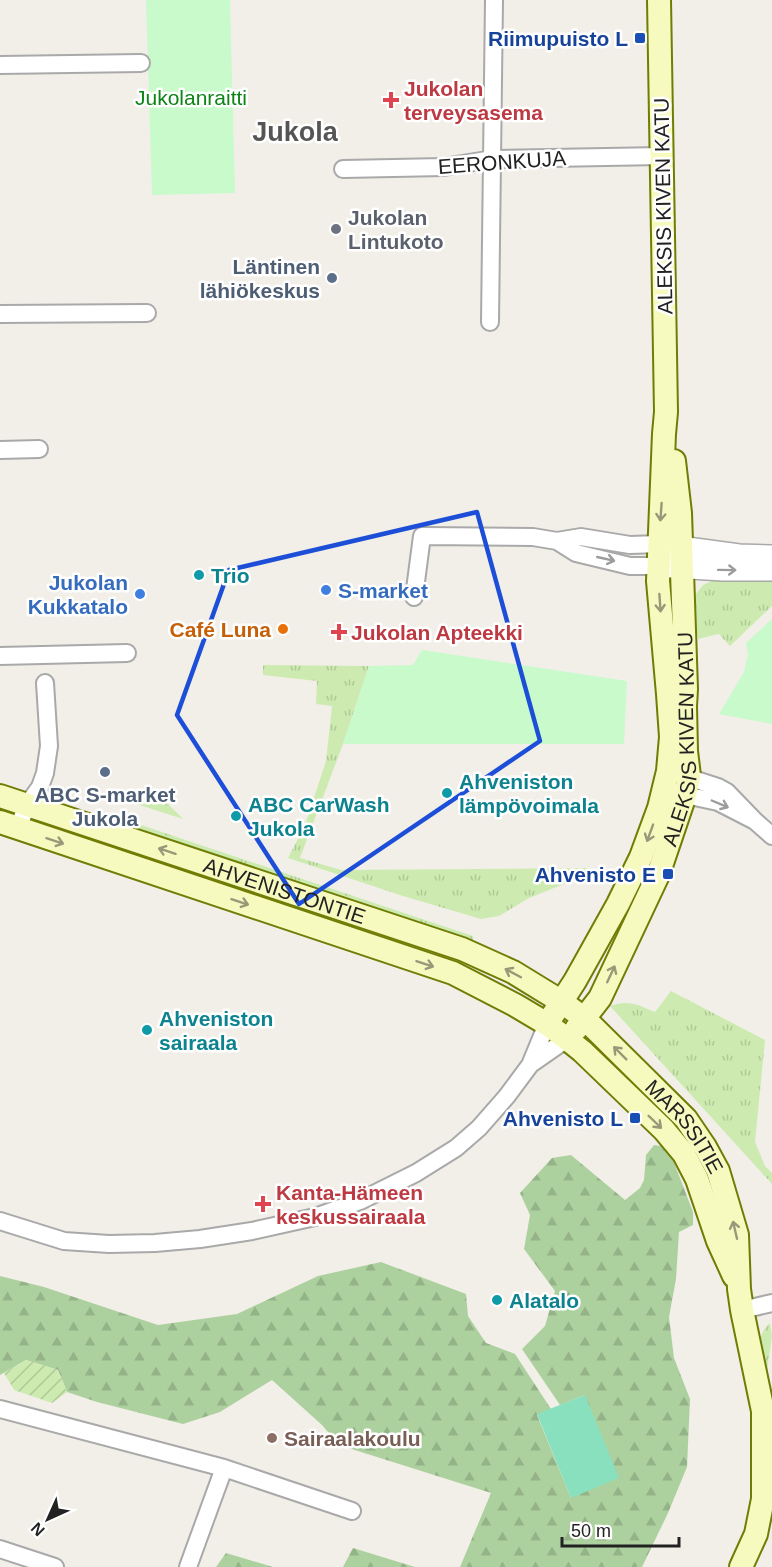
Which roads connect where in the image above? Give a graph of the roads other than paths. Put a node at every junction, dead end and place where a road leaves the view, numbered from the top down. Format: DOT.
graph roads {
  1 [pos="494,0"];
  2 [pos="660,0"];
  3 [pos="141,63"];
  4 [pos="0,65"];
  5 [pos="662,156"];
  6 [pos="493,159"];
  7 [pos="343,169"];
  8 [pos="147,313"];
  9 [pos="0,314"];
  10 [pos="490,322"];
  11 [pos="39,449"];
  12 [pos="0,450"];
  13 [pos="670,556"];
  14 [pos="772,556"];
  15 [pos="772,570"];
  16 [pos="414,597"];
  17 [pos="127,653"];
  18 [pos="0,656"];
  19 [pos="45,683"];
  20 [pos="676,783"];
  21 [pos="0,796"];
  22 [pos="27,805"];
  23 [pos="9,825"];
  24 [pos="772,836"];
  25 [pos="562,1002"];
  26 [pos="585,1019"];
  27 [pos="547,1024"];
  28 [pos="567,1039"];
  29 [pos="530,1065"];
  30 [pos="0,1221"];
  31 [pos="741,1299"];
  32 [pos="772,1303"];
  33 [pos="0,1409"];
  34 [pos="224,1468"];
  35 [pos="767,1501"];
  36 [pos="352,1511"];
  37 [pos="0,1549"];
  38 [pos="55,1567"];
  39 [pos="188,1567"];
  40 [pos="741,1567"];
  1 -- 6 [label="street"];
  2 -- 5 [label="main road, ALEKSIS KIVEN KATU"];
  3 -- 4 [label="street"];
  5 -- 6 [label="street, EERONKUJA"];
  5 -- 13 [label="main road, ALEKSIS KIVEN KATU"];
  6 -- 7 [label="street, EERONKUJA"];
  6 -- 10 [label="street"];
  8 -- 9 [label="street"];
  11 -- 12 [label="street"];
  13 -- 14 [label="street"];
  13 -- 15 [label="street, one-way"];
  13 -- 16 [label="street"];
  13 -- 20 [label="main road, ALEKSIS KIVEN KATU"];
  17 -- 18 [label="street"];
  19 -- 22 [label="street"];
  20 -- 24 [label="street"];
  20 -- 25 [label="main road, ALEKSIS KIVEN KATU, one-way"];
  26 -- 20 [label="main road, ALEKSIS KIVEN KATU, one-way"];
  21 -- 22 [label="main road, AHVENISTONTIE"];
  22 -- 23 [label="street"];
  25 -- 22 [label="main road, AHVENISTONTIE, one-way"];
  23 -- 27 [label="main road, AHVENISTONTIE, one-way"];
  25 -- 26 [label="main road, MARSSITIE"];
  25 -- 27 [label="main road, ALEKSIS KIVEN KATU"];
  26 -- 28 [label="main road, ALEKSIS KIVEN KATU"];
  31 -- 26 [label="main road, MARSSITIE, one-way"];
  27 -- 28 [label="main road, MARSSITIE"];
  27 -- 29 [label="street"];
  28 -- 29 [label="street"];
  28 -- 31 [label="main road, MARSSITIE, one-way"];
  29 -- 30 [label="street"];
  31 -- 32 [label="street"];
  31 -- 35 [label="main road, MARSSITIE"];
  33 -- 34 [label="street"];
  34 -- 36 [label="street"];
  34 -- 39 [label="street"];
  35 -- 40 [label="main road, MARSSITIE"];
  37 -- 38 [label="street"];
}
